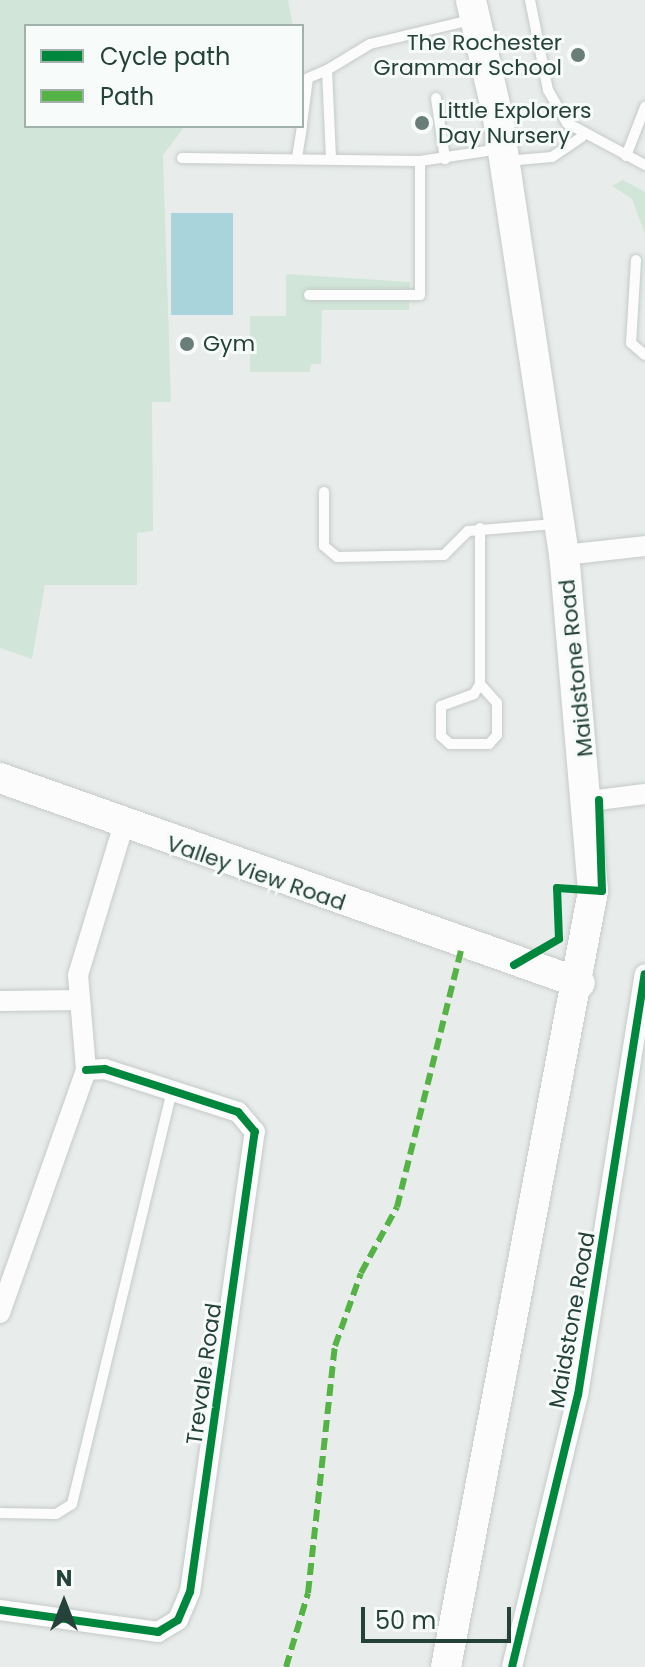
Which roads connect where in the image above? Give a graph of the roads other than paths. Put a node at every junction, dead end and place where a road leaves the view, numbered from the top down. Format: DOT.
graph roads {
  1 [pos="530,0"];
  2 [pos="473,10"];
  3 [pos="327,70"];
  4 [pos="436,98"];
  5 [pos="645,107"];
  6 [pos="304,109"];
  7 [pos="302,128"];
  8 [pos="582,137"];
  9 [pos="503,155"];
  10 [pos="626,156"];
  11 [pos="182,158"];
  12 [pos="297,158"];
  13 [pos="331,159"];
  14 [pos="445,159"];
  15 [pos="420,161"];
  16 [pos="645,165"];
  17 [pos="636,260"];
  18 [pos="309,295"];
  19 [pos="645,355"];
  20 [pos="324,492"];
  21 [pos="559,524"];
  22 [pos="480,528"];
  23 [pos="645,546"];
  24 [pos="564,555"];
  25 [pos="480,684"];
  26 [pos="0,778"];
  27 [pos="645,794"];
  28 [pos="590,801"];
  29 [pos="123,827"];
  30 [pos="645,974"];
  31 [pos="580,983"];
  32 [pos="79,1000"];
  33 [pos="0,1001"];
  34 [pos="86,1070"];
  35 [pos="172,1090"];
  36 [pos="0,1313"];
  37 [pos="0,1513"];
  38 [pos="0,1610"];
  39 [pos="446,1667"];
  40 [pos="512,1667"];
  1 -- 8 [label="lane"];
  2 -- 3 [label="lane"];
  2 -- 9 [label="main road, Maidstone Road"];
  3 -- 6 [label="lane"];
  3 -- 13 [label="lane"];
  4 -- 14 [label="lane"];
  5 -- 10 [label="lane"];
  7 -- 12 [label="lane"];
  8 -- 9 [label="lane"];
  8 -- 10 [label="lane"];
  9 -- 14 [label="lane"];
  9 -- 21 [label="main road, Maidstone Road"];
  10 -- 16 [label="lane"];
  11 -- 12 [label="lane"];
  12 -- 13 [label="lane"];
  13 -- 15 [label="lane"];
  14 -- 15 [label="lane"];
  15 -- 18 [label="lane"];
  17 -- 19 [label="lane"];
  20 -- 22 [label="lane"];
  21 -- 22 [label="lane"];
  21 -- 24 [label="main road, Maidstone Road"];
  22 -- 25 [label="lane"];
  23 -- 24 [label="street"];
  24 -- 28 [label="main road, Maidstone Road"];
  25 -- 25 [label="lane"];
  26 -- 29 [label="main road, Valley View Road"];
  27 -- 28 [label="street"];
  28 -- 31 [label="main road, Maidstone Road"];
  29 -- 31 [label="main road, Valley View Road"];
  29 -- 32 [label="street"];
  30 -- 40 [label="street, Maidstone Road"];
  31 -- 39 [label="main road, Maidstone Road"];
  32 -- 33 [label="street"];
  32 -- 34 [label="street"];
  34 -- 35 [label="street, Trevale Road"];
  34 -- 36 [label="street"];
  35 -- 37 [label="lane"];
  35 -- 38 [label="street, Trevale Road"];
}
